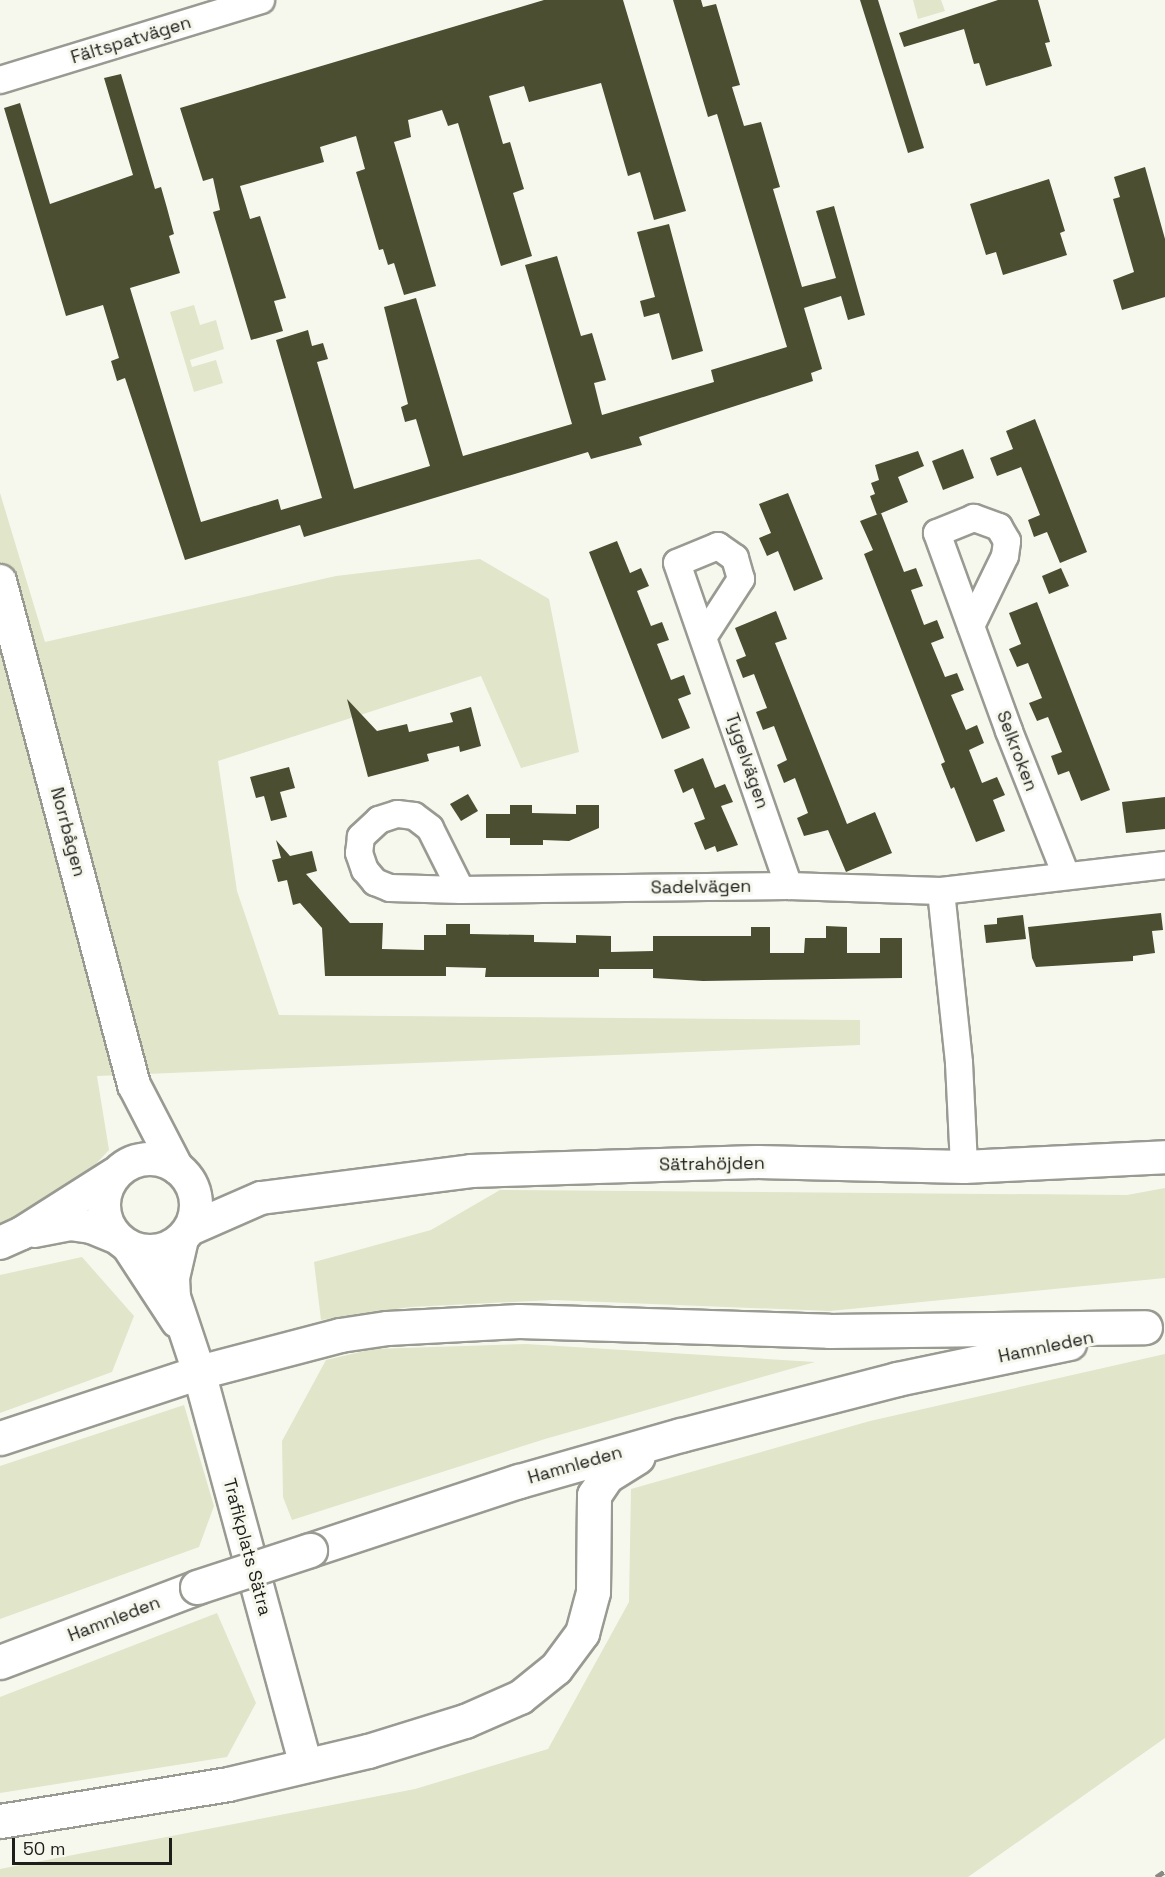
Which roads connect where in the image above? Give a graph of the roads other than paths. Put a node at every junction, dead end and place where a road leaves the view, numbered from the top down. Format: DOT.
graph roads {
  1 [pos="261,0"];
  2 [pos="0,80"];
  3 [pos="0,581"];
  4 [pos="971,626"];
  5 [pos="704,636"];
  6 [pos="1165,866"];
  7 [pos="1066,875"];
  8 [pos="789,886"];
  9 [pos="461,890"];
  10 [pos="941,891"];
  11 [pos="134,1084"];
  12 [pos="1165,1157"];
  13 [pos="964,1167"];
  14 [pos="120,1170"];
  15 [pos="182,1172"];
  16 [pos="261,1198"];
  17 [pos="186,1234"];
  18 [pos="11,1238"];
  19 [pos="122,1242"];
  20 [pos="1155,1324"];
  21 [pos="183,1330"];
  22 [pos="199,1372"];
  23 [pos="681,1435"];
  24 [pos="0,1438"];
  25 [pos="0,1662"];
  26 [pos="306,1766"];
  27 [pos="0,1821"];
  1 -- 2 [label="street, Fältspatvägen"];
  3 -- 11 [label="street, Norrbågen"];
  4 -- 7 [label="street, Selkroken"];
  5 -- 8 [label="street, Tygelvägen"];
  6 -- 7 [label="street, Sadelvägen"];
  7 -- 10 [label="street, Sadelvägen"];
  8 -- 9 [label="street, Sadelvägen"];
  8 -- 10 [label="street, Sadelvägen"];
  10 -- 13 [label="street"];
  11 -- 14 [label="street, Norrbågen"];
  11 -- 15 [label="street, Norrbågen"];
  12 -- 13 [label="street, Sätrahöjden"];
  13 -- 16 [label="street, Sätrahöjden"];
  14 -- 15 [label="street"];
  14 -- 18 [label="street"];
  14 -- 19 [label="street"];
  15 -- 16 [label="street, Sätrahöjden"];
  15 -- 17 [label="street"];
  16 -- 17 [label="street, Sätrahöjden"];
  17 -- 19 [label="street"];
  17 -- 21 [label="street, Trafikplats Sätra"];
  18 -- 19 [label="street"];
  19 -- 21 [label="street, Trafikplats Sätra"];
  20 -- 22 [label="main road"];
  20 -- 23 [label="main road, Hamnleden"];
  21 -- 22 [label="street, Trafikplats Sätra"];
  22 -- 24 [label="main road"];
  22 -- 26 [label="street, Trafikplats Sätra"];
  23 -- 25 [label="main road, Hamnleden, bridge"];
  23 -- 26 [label="main road"];
  26 -- 27 [label="main road"];
}
